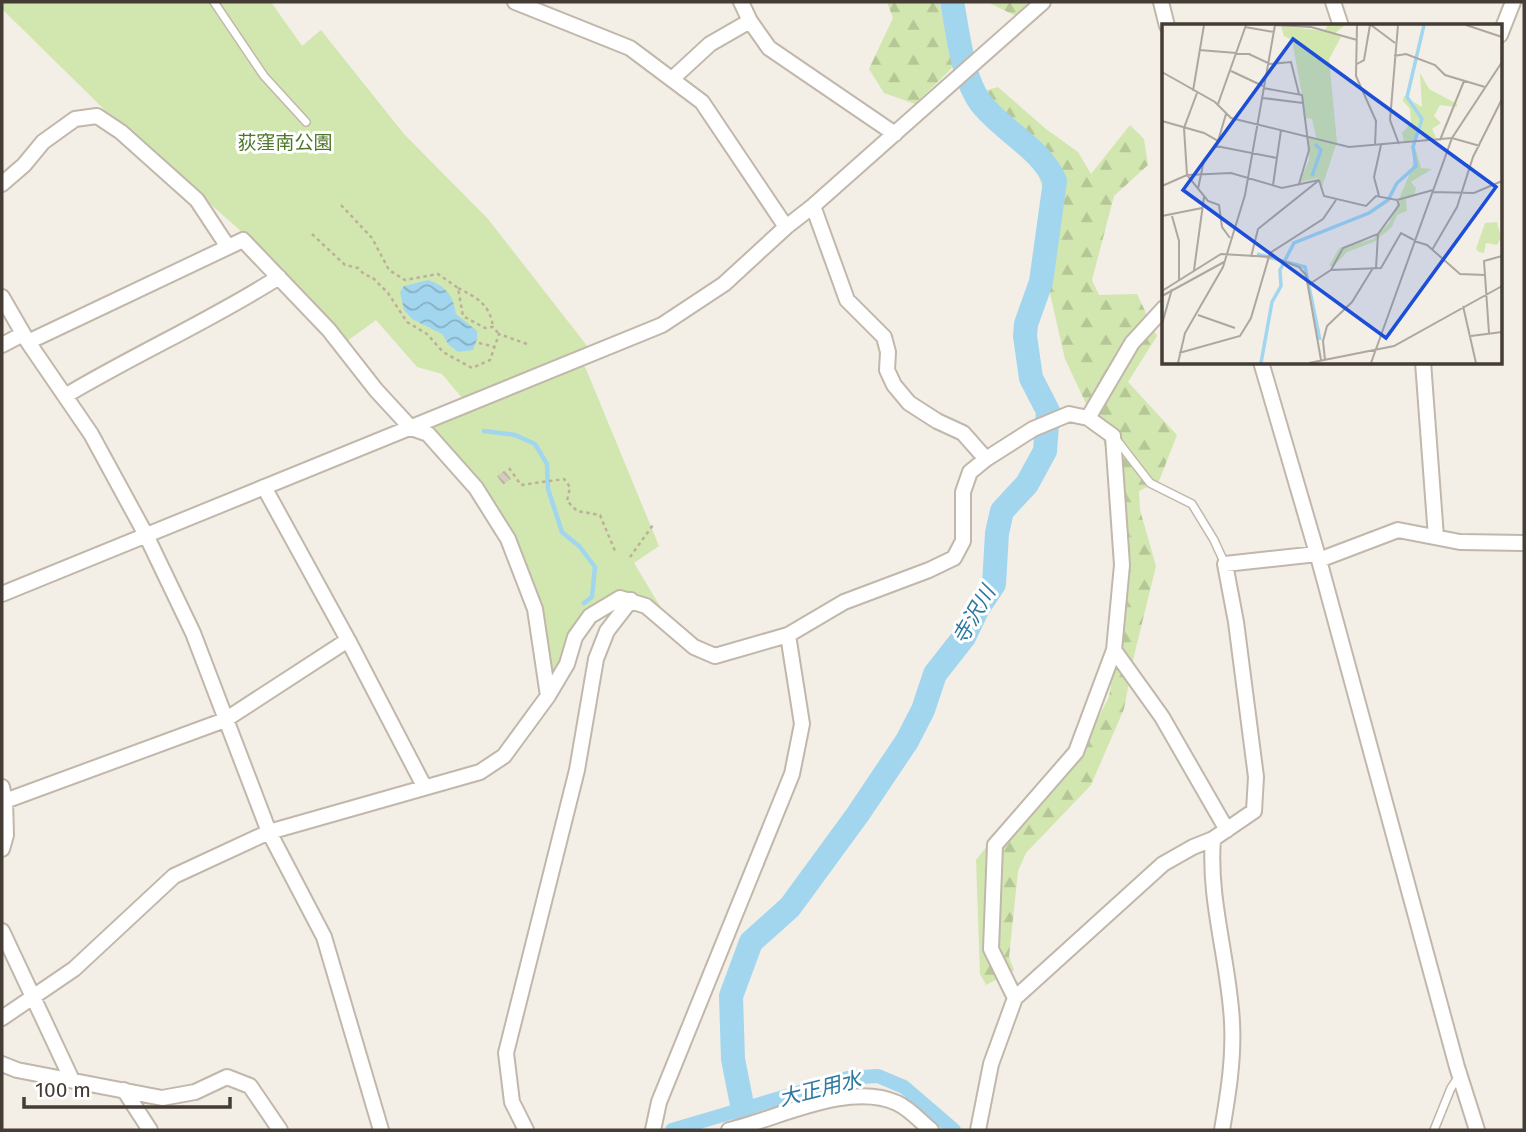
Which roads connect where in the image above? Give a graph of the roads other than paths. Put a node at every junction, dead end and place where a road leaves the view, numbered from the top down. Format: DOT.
graph roads {
  1 [pos="214,2"];
  2 [pos="515,2"];
  3 [pos="741,2"];
  4 [pos="1043,2"];
  5 [pos="1161,2"];
  6 [pos="1333,2"];
  7 [pos="1513,2"];
  8 [pos="750,20"];
  9 [pos="1166,24"];
  10 [pos="1340,24"];
  11 [pos="1502,30"];
  12 [pos="672,79"];
  13 [pos="306,122"];
  14 [pos="894,134"];
  15 [pos="2,184"];
  16 [pos="813,206"];
  17 [pos="786,227"];
  18 [pos="228,247"];
  19 [pos="279,277"];
  20 [pos="2,298"];
  21 [pos="1162,310"];
  22 [pos="26,338"];
  23 [pos="2,345"];
  24 [pos="1262,364"];
  25 [pos="1423,364"];
  26 [pos="65,397"];
  27 [pos="1088,418"];
  28 [pos="411,428"];
  29 [pos="1113,436"];
  30 [pos="985,458"];
  31 [pos="264,487"];
  32 [pos="146,535"];
  33 [pos="1436,537"];
  34 [pos="1524,543"];
  35 [pos="1318,557"];
  36 [pos="1225,564"];
  37 [pos="2,594"];
  38 [pos="631,600"];
  39 [pos="788,635"];
  40 [pos="348,639"];
  41 [pos="1114,650"];
  42 [pos="548,696"];
  43 [pos="225,720"];
  44 [pos="424,786"];
  45 [pos="4,794"];
  46 [pos="1227,830"];
  47 [pos="269,832"];
  48 [pos="1213,839"];
  49 [pos="2,849"];
  50 [pos="2,931"];
  51 [pos="32,997"];
  52 [pos="1015,998"];
  53 [pos="2,1018"];
  54 [pos="2,1064"];
  55 [pos="1460,1076"];
  56 [pos="72,1080"];
  57 [pos="124,1090"];
  58 [pos="150,1130"];
  59 [pos="281,1130"];
  60 [pos="381,1130"];
  61 [pos="526,1130"];
  62 [pos="653,1130"];
  63 [pos="731,1130"];
  64 [pos="931,1130"];
  65 [pos="978,1130"];
  66 [pos="1222,1130"];
  67 [pos="1434,1130"];
  68 [pos="1477,1130"];
  1 -- 13 [label="lane"];
  2 -- 12 [label="street"];
  3 -- 8 [label="street"];
  4 -- 14 [label="street"];
  5 -- 9 [label="street"];
  6 -- 10 [label="street"];
  7 -- 11 [label="street"];
  8 -- 12 [label="street"];
  8 -- 14 [label="street"];
  12 -- 17 [label="street"];
  14 -- 16 [label="street"];
  15 -- 18 [label="street"];
  16 -- 17 [label="street"];
  16 -- 30 [label="street"];
  17 -- 28 [label="street"];
  18 -- 19 [label="street"];
  18 -- 22 [label="street"];
  19 -- 26 [label="street"];
  19 -- 28 [label="street"];
  20 -- 22 [label="street"];
  21 -- 27 [label="street"];
  22 -- 23 [label="street"];
  22 -- 26 [label="street"];
  24 -- 35 [label="street"];
  25 -- 33 [label="street"];
  26 -- 32 [label="street"];
  27 -- 29 [label="street"];
  27 -- 30 [label="street"];
  28 -- 31 [label="street"];
  28 -- 42 [label="street"];
  29 -- 36 [label="lane"];
  29 -- 41 [label="street"];
  30 -- 39 [label="street"];
  31 -- 32 [label="street"];
  31 -- 40 [label="street"];
  32 -- 37 [label="street"];
  32 -- 43 [label="street"];
  33 -- 34 [label="street"];
  33 -- 35 [label="street"];
  35 -- 36 [label="street"];
  35 -- 55 [label="street"];
  36 -- 46 [label="street"];
  38 -- 39 [label="street"];
  38 -- 42 [label="street"];
  38 -- 61 [label="street"];
  39 -- 62 [label="street"];
  40 -- 43 [label="street"];
  40 -- 44 [label="street"];
  41 -- 46 [label="street"];
  41 -- 52 [label="street"];
  42 -- 44 [label="street"];
  43 -- 45 [label="street"];
  43 -- 47 [label="street"];
  44 -- 47 [label="street"];
  45 -- 49 [label="street"];
  46 -- 48 [label="street"];
  47 -- 51 [label="street"];
  47 -- 60 [label="street"];
  48 -- 52 [label="street"];
  48 -- 66 [label="street"];
  50 -- 51 [label="street"];
  51 -- 53 [label="street"];
  51 -- 56 [label="street"];
  52 -- 65 [label="street"];
  54 -- 56 [label="street"];
  55 -- 67 [label="lane"];
  55 -- 68 [label="street"];
  56 -- 57 [label="street"];
  57 -- 58 [label="street"];
  57 -- 59 [label="street"];
  63 -- 64 [label="street"];
}
